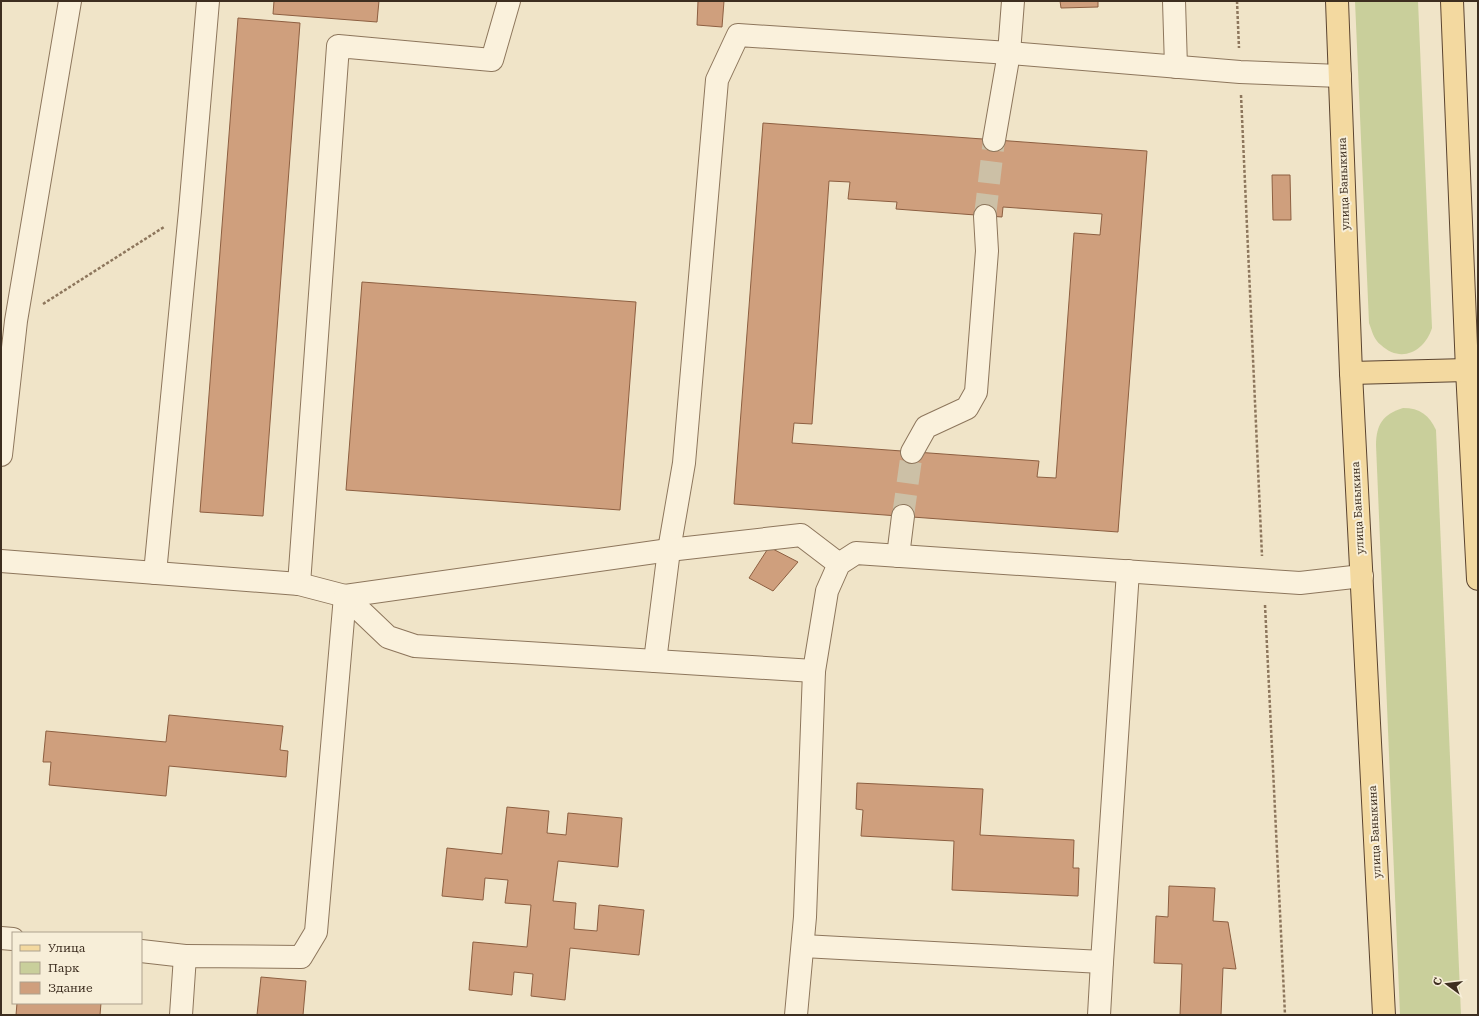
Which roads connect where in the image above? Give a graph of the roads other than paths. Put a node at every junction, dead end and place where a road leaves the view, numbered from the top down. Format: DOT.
graph roads {
  1 [pos="70,1"];
  2 [pos="208,1"];
  3 [pos="509,1"];
  4 [pos="1013,1"];
  5 [pos="1174,1"];
  6 [pos="1337,1"];
  7 [pos="1452,1"];
  8 [pos="1010,53"];
  9 [pos="1176,67"];
  10 [pos="1340,76"];
  11 [pos="994,140"];
  12 [pos="985,216"];
  13 [pos="1467,370"];
  14 [pos="1351,373"];
  15 [pos="912,452"];
  16 [pos="1,455"];
  17 [pos="903,516"];
  18 [pos="669,550"];
  19 [pos="898,556"];
  20 [pos="1,561"];
  21 [pos="839,564"];
  22 [pos="1128,571"];
  23 [pos="155,573"];
  24 [pos="1362,576"];
  25 [pos="1478,578"];
  26 [pos="299,584"];
  27 [pos="346,596"];
  28 [pos="655,661"];
  29 [pos="814,671"];
  30 [pos="1,938"];
  31 [pos="12,939"];
  32 [pos="803,946"];
  33 [pos="142,951"];
  34 [pos="185,956"];
  35 [pos="1102,962"];
  36 [pos="182,1015"];
  37 [pos="796,1015"];
  38 [pos="1099,1015"];
  39 [pos="1384,1015"];
  1 -- 16 [label="lane"];
  2 -- 23 [label="lane"];
  3 -- 26 [label="lane"];
  4 -- 8 [label="lane"];
  5 -- 9 [label="lane"];
  6 -- 10 [label="main road, улица Баныкина"];
  7 -- 13 [label="main road"];
  8 -- 9 [label="lane"];
  8 -- 11 [label="lane"];
  8 -- 18 [label="lane"];
  9 -- 10 [label="lane"];
  10 -- 14 [label="main road, улица Баныкина"];
  12 -- 15 [label="lane"];
  13 -- 14 [label="main road"];
  13 -- 25 [label="main road"];
  14 -- 24 [label="main road, улица Баныкина"];
  17 -- 19 [label="lane"];
  18 -- 21 [label="lane"];
  18 -- 27 [label="lane"];
  18 -- 28 [label="lane"];
  19 -- 21 [label="lane"];
  19 -- 22 [label="lane"];
  20 -- 23 [label="lane"];
  21 -- 29 [label="lane"];
  22 -- 24 [label="lane"];
  22 -- 35 [label="lane"];
  23 -- 26 [label="lane"];
  24 -- 39 [label="main road, улица Баныкина"];
  26 -- 27 [label="lane"];
  27 -- 28 [label="lane"];
  27 -- 34 [label="lane"];
  28 -- 29 [label="lane"];
  29 -- 32 [label="lane"];
  30 -- 31 [label="lane"];
  32 -- 35 [label="lane"];
  32 -- 37 [label="lane"];
  33 -- 34 [label="lane"];
  34 -- 36 [label="lane"];
  35 -- 38 [label="lane"];
}
